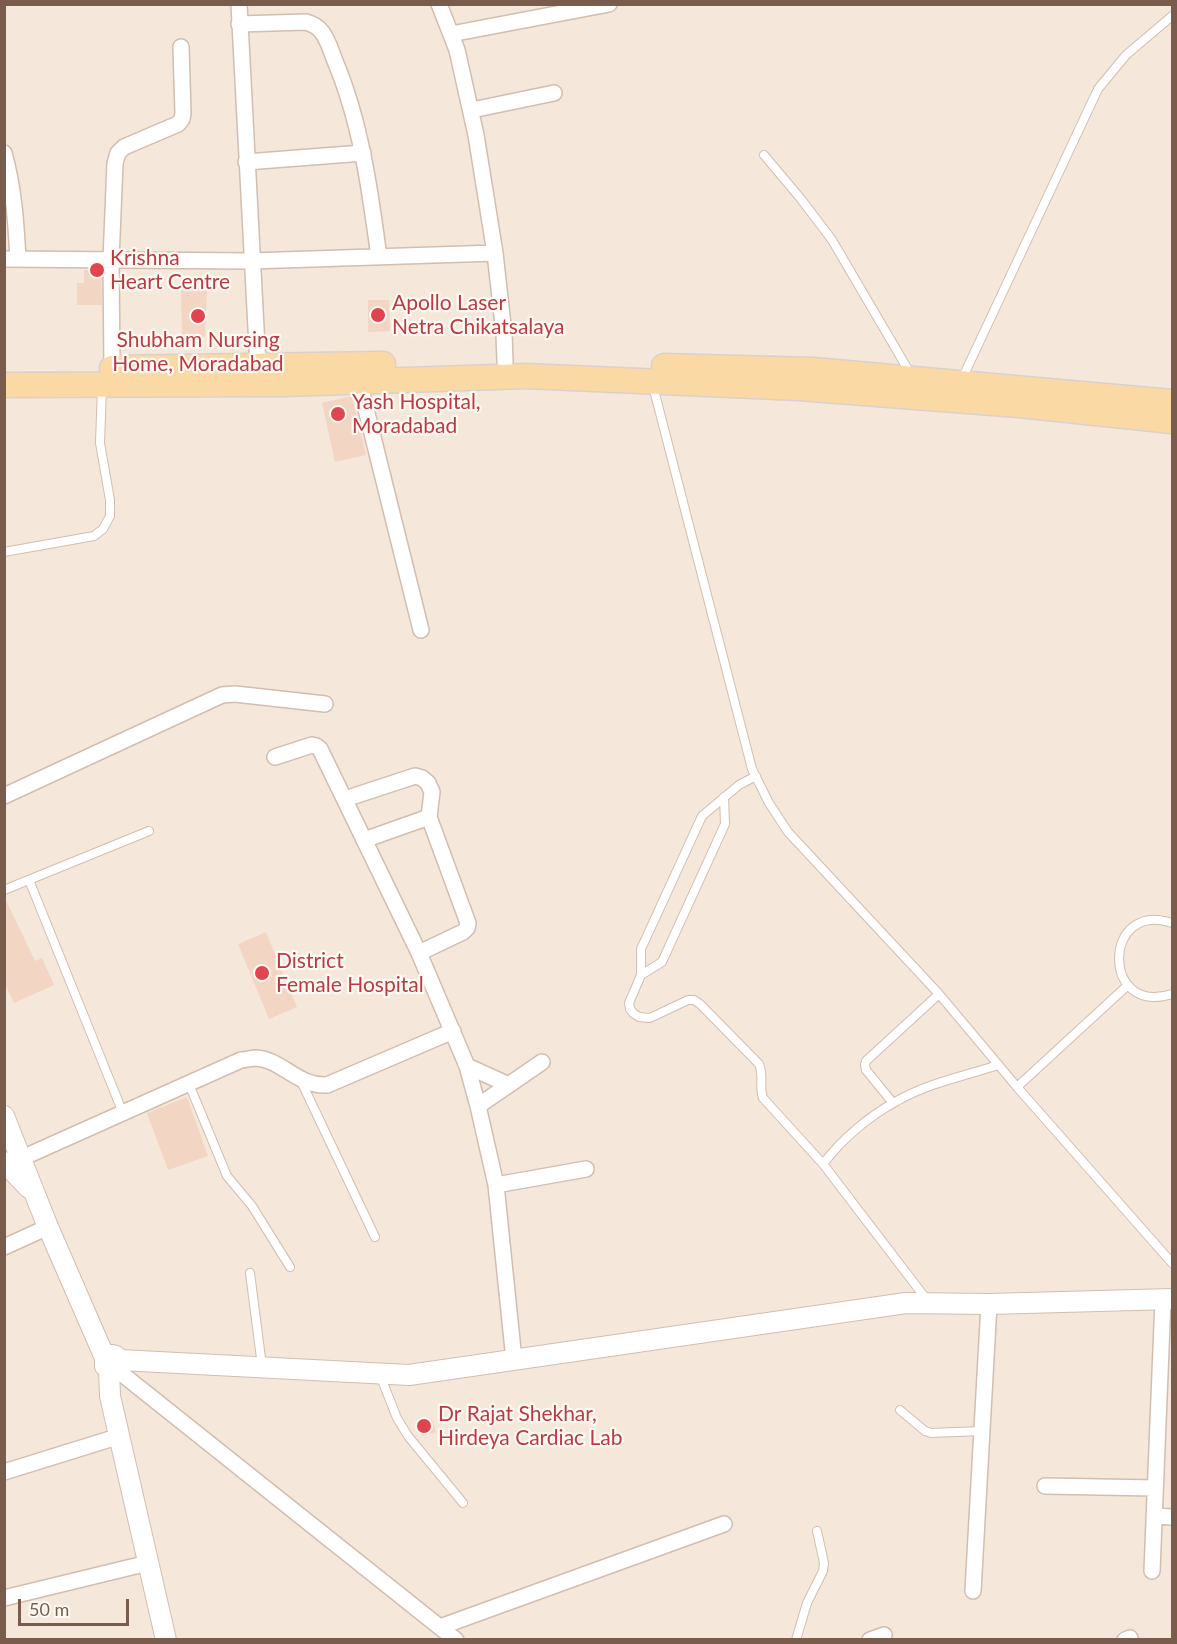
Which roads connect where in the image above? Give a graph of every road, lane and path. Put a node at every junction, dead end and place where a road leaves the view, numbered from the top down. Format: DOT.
graph roads {
  1 [pos="239,4"];
  2 [pos="439,4"];
  3 [pos="609,4"];
  4 [pos="1172,16"];
  5 [pos="239,24"];
  6 [pos="451,34"];
  7 [pos="181,47"];
  8 [pos="554,93"];
  9 [pos="472,110"];
  10 [pos="4,153"];
  11 [pos="363,153"];
  12 [pos="764,155"];
  13 [pos="246,162"];
  14 [pos="8,179"];
  15 [pos="495,253"];
  16 [pos="379,257"];
  17 [pos="11,259"];
  18 [pos="111,260"];
  19 [pos="251,261"];
  20 [pos="505,362"];
  21 [pos="258,366"];
  22 [pos="4,370"];
  23 [pos="107,377"];
  24 [pos="913,378"];
  25 [pos="359,381"];
  26 [pos="651,381"];
  27 [pos="960,383"];
  28 [pos="4,386"];
  29 [pos="1173,402"];
  30 [pos="1173,421"];
  31 [pos="4,552"];
  32 [pos="421,630"];
  33 [pos="326,704"];
  34 [pos="275,757"];
  35 [pos="756,776"];
  36 [pos="4,796"];
  37 [pos="724,797"];
  38 [pos="345,799"];
  39 [pos="429,817"];
  40 [pos="149,831"];
  41 [pos="364,840"];
  42 [pos="29,880"];
  43 [pos="4,890"];
  44 [pos="1173,923"];
  45 [pos="419,953"];
  46 [pos="641,975"];
  47 [pos="1128,985"];
  48 [pos="939,994"];
  49 [pos="1173,994"];
  50 [pos="453,1030"];
  51 [pos="542,1062"];
  52 [pos="998,1065"];
  53 [pos="467,1066"];
  54 [pos="299,1078"];
  55 [pos="189,1084"];
  56 [pos="509,1084"];
  57 [pos="1017,1087"];
  58 [pos="893,1103"];
  59 [pos="478,1106"];
  60 [pos="123,1113"];
  61 [pos="4,1116"];
  62 [pos="13,1160"];
  63 [pos="823,1164"];
  64 [pos="586,1169"];
  65 [pos="496,1185"];
  66 [pos="48,1227"];
  67 [pos="375,1237"];
  68 [pos="4,1247"];
  69 [pos="1173,1263"];
  70 [pos="290,1267"];
  71 [pos="250,1273"];
  72 [pos="1168,1299"];
  73 [pos="930,1304"];
  74 [pos="989,1304"];
  75 [pos="514,1360"];
  76 [pos="113,1364"];
  77 [pos="262,1367"];
  78 [pos="379,1374"];
  79 [pos="900,1410"];
  80 [pos="982,1431"];
  81 [pos="120,1436"];
  82 [pos="4,1472"];
  83 [pos="1045,1486"];
  84 [pos="1155,1488"];
  85 [pos="463,1503"];
  86 [pos="1154,1516"];
  87 [pos="1173,1517"];
  88 [pos="724,1524"];
  89 [pos="817,1531"];
  90 [pos="148,1563"];
  91 [pos="1152,1571"];
  92 [pos="973,1591"];
  93 [pos="4,1598"];
  94 [pos="441,1627"];
  95 [pos="166,1640"];
  96 [pos="456,1640"];
  97 [pos="796,1640"];
  1 -- 5 [label="street"];
  2 -- 6 [label="street"];
  3 -- 6 [label="street"];
  4 -- 27 [label="lane"];
  5 -- 11 [label="street"];
  5 -- 13 [label="street"];
  6 -- 9 [label="street"];
  7 -- 18 [label="street"];
  8 -- 9 [label="street"];
  9 -- 15 [label="street"];
  10 -- 14 [label="street"];
  11 -- 13 [label="street"];
  11 -- 16 [label="street"];
  12 -- 24 [label="lane"];
  13 -- 19 [label="street"];
  14 -- 17 [label="street"];
  15 -- 16 [label="street"];
  15 -- 20 [label="street"];
  16 -- 19 [label="street"];
  17 -- 18 [label="street"];
  18 -- 19 [label="street"];
  18 -- 23 [label="street"];
  19 -- 21 [label="street"];
  20 -- 21 [label="main road"];
  20 -- 24 [label="main road"];
  21 -- 23 [label="main road"];
  22 -- 23 [label="main road"];
  23 -- 25 [label="main road"];
  23 -- 28 [label="main road"];
  23 -- 31 [label="lane"];
  24 -- 27 [label="main road"];
  25 -- 26 [label="main road"];
  25 -- 32 [label="street"];
  26 -- 30 [label="main road"];
  26 -- 35 [label="lane"];
  27 -- 29 [label="main road"];
  33 -- 36 [label="street"];
  34 -- 38 [label="street"];
  35 -- 37 [label="lane"];
  35 -- 48 [label="lane"];
  37 -- 46 [label="lane"];
  37 -- 46 [label="lane"];
  38 -- 39 [label="street"];
  38 -- 41 [label="street"];
  39 -- 41 [label="street"];
  39 -- 45 [label="street"];
  40 -- 42 [label="lane"];
  41 -- 45 [label="street"];
  42 -- 43 [label="lane"];
  42 -- 60 [label="lane"];
  44 -- 47 [label="lane"];
  45 -- 50 [label="street"];
  46 -- 63 [label="lane"];
  47 -- 49 [label="lane"];
  47 -- 57 [label="lane"];
  48 -- 52 [label="lane"];
  48 -- 58 [label="lane"];
  50 -- 53 [label="street"];
  50 -- 54 [label="street"];
  51 -- 56 [label="street"];
  52 -- 57 [label="lane"];
  52 -- 58 [label="lane"];
  53 -- 56 [label="street"];
  53 -- 59 [label="street"];
  54 -- 55 [label="street"];
  54 -- 67 [label="lane"];
  55 -- 60 [label="street"];
  55 -- 70 [label="lane"];
  56 -- 59 [label="street"];
  57 -- 69 [label="lane"];
  58 -- 63 [label="lane"];
  59 -- 65 [label="street"];
  60 -- 62 [label="street"];
  61 -- 62 [label="street"];
  62 -- 66 [label="street"];
  63 -- 73 [label="lane"];
  64 -- 65 [label="street"];
  65 -- 75 [label="street"];
  66 -- 68 [label="street"];
  66 -- 76 [label="street"];
  71 -- 77 [label="lane"];
  72 -- 74 [label="street"];
  72 -- 84 [label="street"];
  73 -- 74 [label="street"];
  73 -- 75 [label="street"];
  74 -- 80 [label="street"];
  75 -- 78 [label="street"];
  76 -- 77 [label="street"];
  76 -- 81 [label="street"];
  76 -- 94 [label="street"];
  77 -- 78 [label="street"];
  78 -- 85 [label="lane"];
  79 -- 80 [label="lane"];
  80 -- 92 [label="street"];
  81 -- 82 [label="street"];
  81 -- 90 [label="street"];
  83 -- 84 [label="street"];
  84 -- 86 [label="street"];
  86 -- 87 [label="street"];
  86 -- 91 [label="street"];
  88 -- 94 [label="street"];
  89 -- 97 [label="lane"];
  90 -- 93 [label="street"];
  90 -- 95 [label="street"];
  94 -- 96 [label="street"];
}
